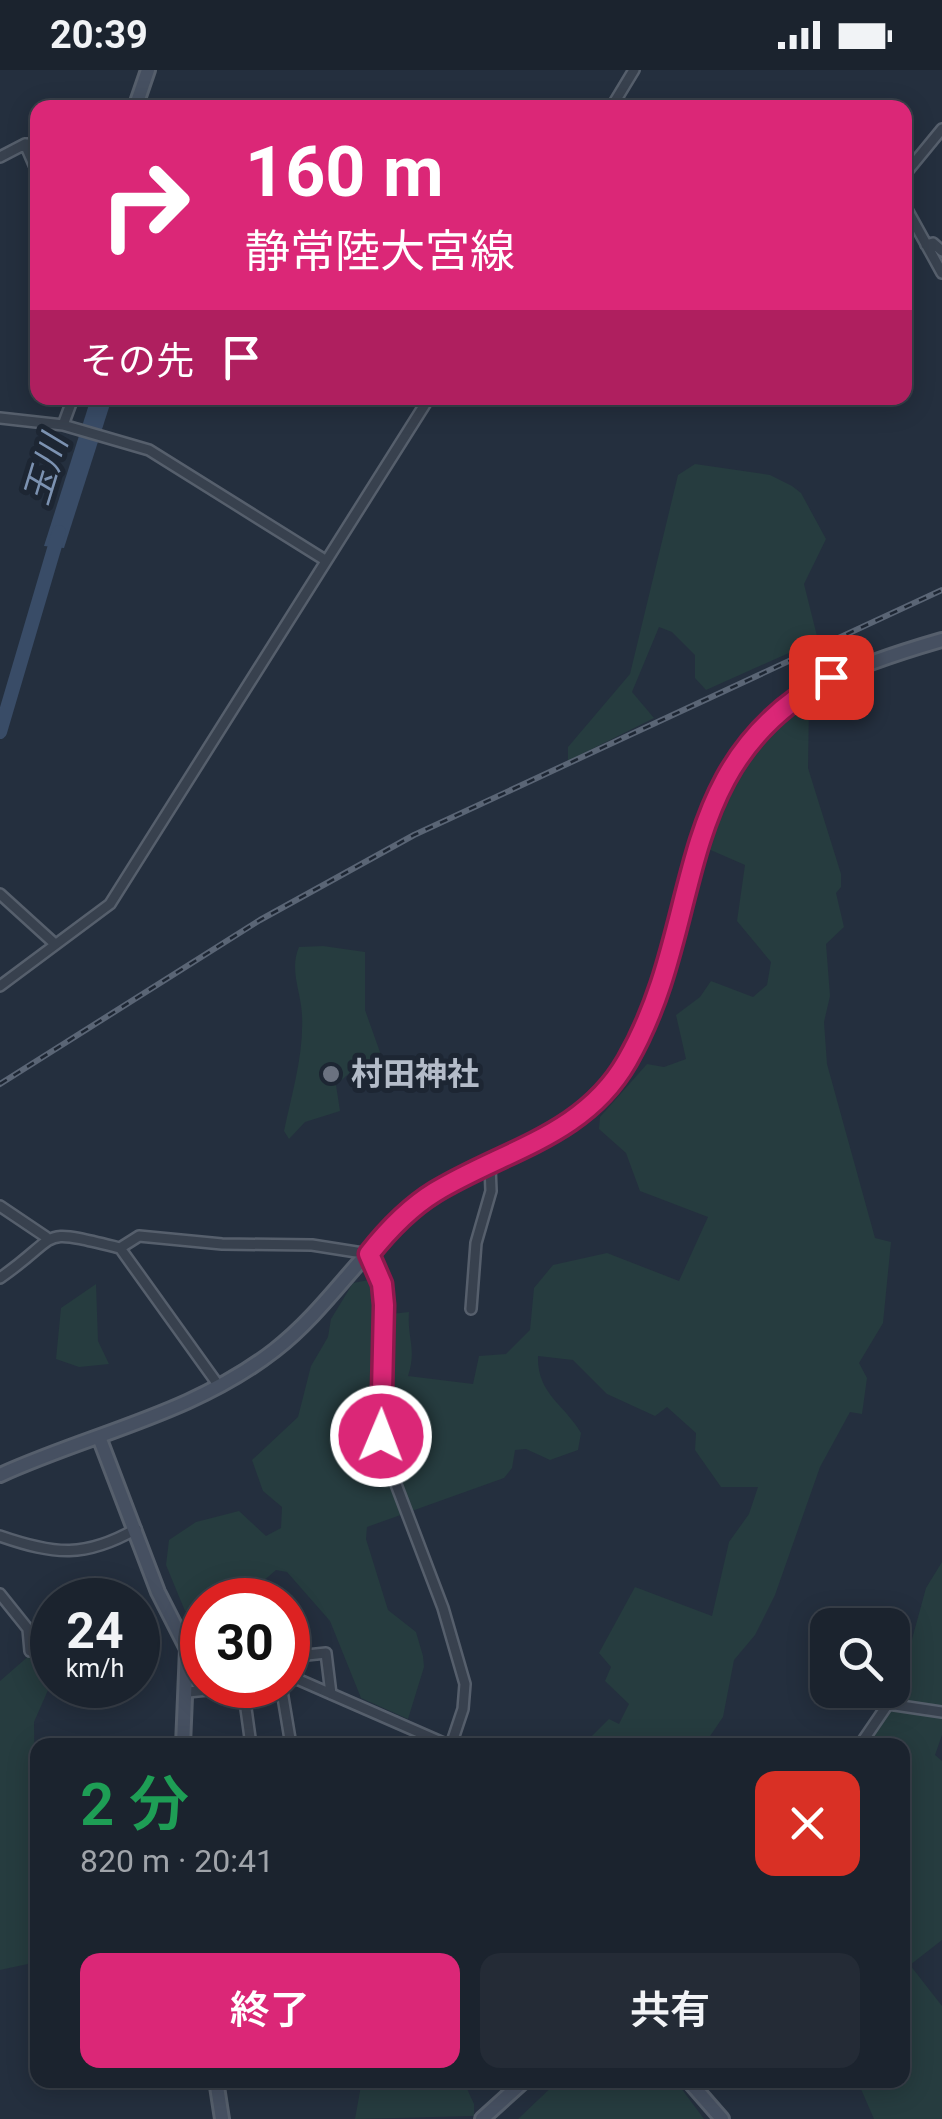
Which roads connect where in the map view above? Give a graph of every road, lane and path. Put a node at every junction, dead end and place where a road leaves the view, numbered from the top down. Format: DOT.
graph roads {
  1 [pos="148,70"];
  2 [pos="634,70"];
  3 [pos="138,100"];
  4 [pos="616,100"];
  5 [pos="942,129"];
  6 [pos="25,144"];
  7 [pos="30,144"];
  8 [pos="30,156"];
  9 [pos="0,157"];
  10 [pos="912,165"];
  11 [pos="912,219"];
  12 [pos="926,245"];
  13 [pos="942,251"];
  14 [pos="942,273"];
  15 [pos="72,405"];
  16 [pos="425,405"];
  17 [pos="0,418"];
  18 [pos="68,427"];
  19 [pos="325,560"];
  20 [pos="942,640"];
  21 [pos="0,894"];
  22 [pos="55,944"];
  23 [pos="0,986"];
  24 [pos="490,1166"];
  25 [pos="0,1206"];
  26 [pos="46,1237"];
  27 [pos="120,1248"];
  28 [pos="369,1254"];
  29 [pos="0,1278"];
  30 [pos="471,1309"];
  31 [pos="219,1386"];
  32 [pos="99,1437"];
  33 [pos="0,1475"];
  34 [pos="136,1529"];
  35 [pos="0,1536"];
  36 [pos="0,1594"];
  37 [pos="180,1636"];
  38 [pos="30,1651"];
  39 [pos="310,1654"];
  40 [pos="310,1685"];
  41 [pos="331,1694"];
  42 [pos="186,1708"];
  43 [pos="245,1708"];
  44 [pos="284,1708"];
  45 [pos="942,1712"];
  46 [pos="184,1738"];
  47 [pos="250,1738"];
  48 [pos="289,1738"];
  49 [pos="434,1738"];
  50 [pos="453,1738"];
  51 [pos="865,1738"];
  52 [pos="216,2088"];
  53 [pos="516,2088"];
  54 [pos="695,2088"];
  55 [pos="218,2118"];
  56 [pos="482,2119"];
  57 [pos="722,2119"];
  1 -- 3 [label="main road"];
  2 -- 4 [label="street"];
  5 -- 10 [label="street"];
  6 -- 7 [label="street"];
  6 -- 8 [label="street"];
  6 -- 9 [label="street"];
  11 -- 12 [label="street"];
  12 -- 13 [label="street"];
  12 -- 14 [label="street"];
  15 -- 18 [label="street"];
  16 -- 19 [label="street"];
  17 -- 18 [label="street"];
  18 -- 19 [label="street"];
  19 -- 22 [label="street"];
  20 -- 24 [label="main road"];
  21 -- 22 [label="street"];
  22 -- 23 [label="street"];
  24 -- 28 [label="main road"];
  24 -- 30 [label="street"];
  25 -- 26 [label="street"];
  26 -- 27 [label="street"];
  26 -- 29 [label="street"];
  27 -- 28 [label="street"];
  27 -- 31 [label="street"];
  28 -- 31 [label="main road"];
  28 -- 50 [label="street"];
  31 -- 32 [label="main road"];
  32 -- 33 [label="main road"];
  32 -- 34 [label="main road"];
  34 -- 35 [label="street"];
  34 -- 37 [label="main road"];
  36 -- 38 [label="street"];
  39 -- 41 [label="street"];
  40 -- 41 [label="street"];
  41 -- 49 [label="street"];
  42 -- 46 [label="main road"];
  43 -- 47 [label="street"];
  44 -- 48 [label="street"];
  45 -- 51 [label="street"];
  52 -- 55 [label="main road"];
  53 -- 56 [label="main road"];
  54 -- 57 [label="main road"];
}
